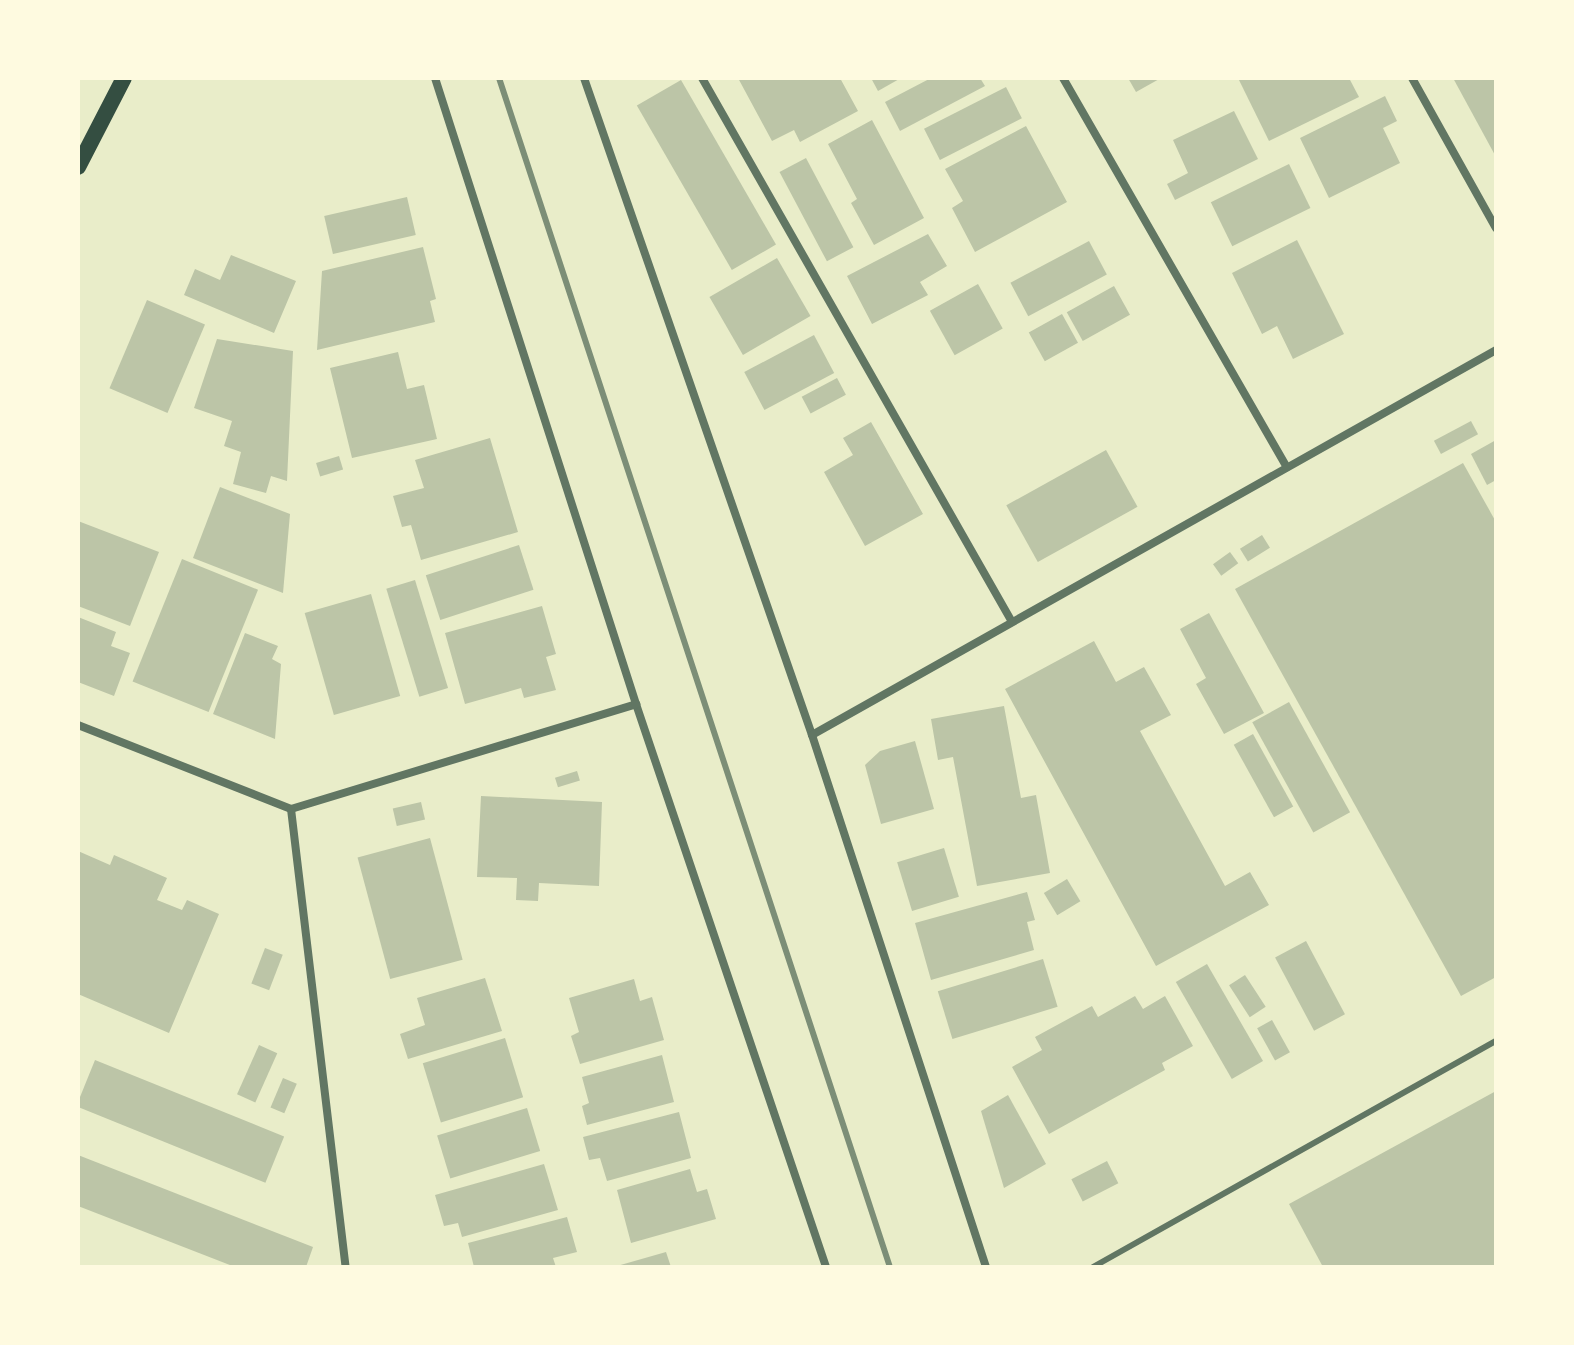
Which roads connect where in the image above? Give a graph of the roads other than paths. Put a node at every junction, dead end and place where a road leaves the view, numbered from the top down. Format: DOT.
graph roads {
  1 [pos="124,78"];
  2 [pos="435,78"];
  3 [pos="584,78"];
  4 [pos="702,78"];
  5 [pos="1063,78"];
  6 [pos="1412,78"];
  7 [pos="78,167"];
  8 [pos="1496,228"];
  9 [pos="1496,350"];
  10 [pos="1287,467"];
  11 [pos="1012,622"];
  12 [pos="636,704"];
  13 [pos="78,725"];
  14 [pos="812,735"];
  15 [pos="291,809"];
  16 [pos="1496,1041"];
  17 [pos="346,1267"];
  18 [pos="826,1267"];
  19 [pos="986,1267"];
  20 [pos="1093,1267"];
  1 -- 7 [label="main road"];
  2 -- 12 [label="street"];
  3 -- 14 [label="street"];
  4 -- 11 [label="street"];
  5 -- 10 [label="street"];
  6 -- 8 [label="street"];
  9 -- 10 [label="street"];
  10 -- 11 [label="street"];
  11 -- 14 [label="street"];
  12 -- 15 [label="street"];
  12 -- 18 [label="street"];
  13 -- 15 [label="street"];
  14 -- 19 [label="street"];
  15 -- 17 [label="street"];
  16 -- 20 [label="lane"];
}
